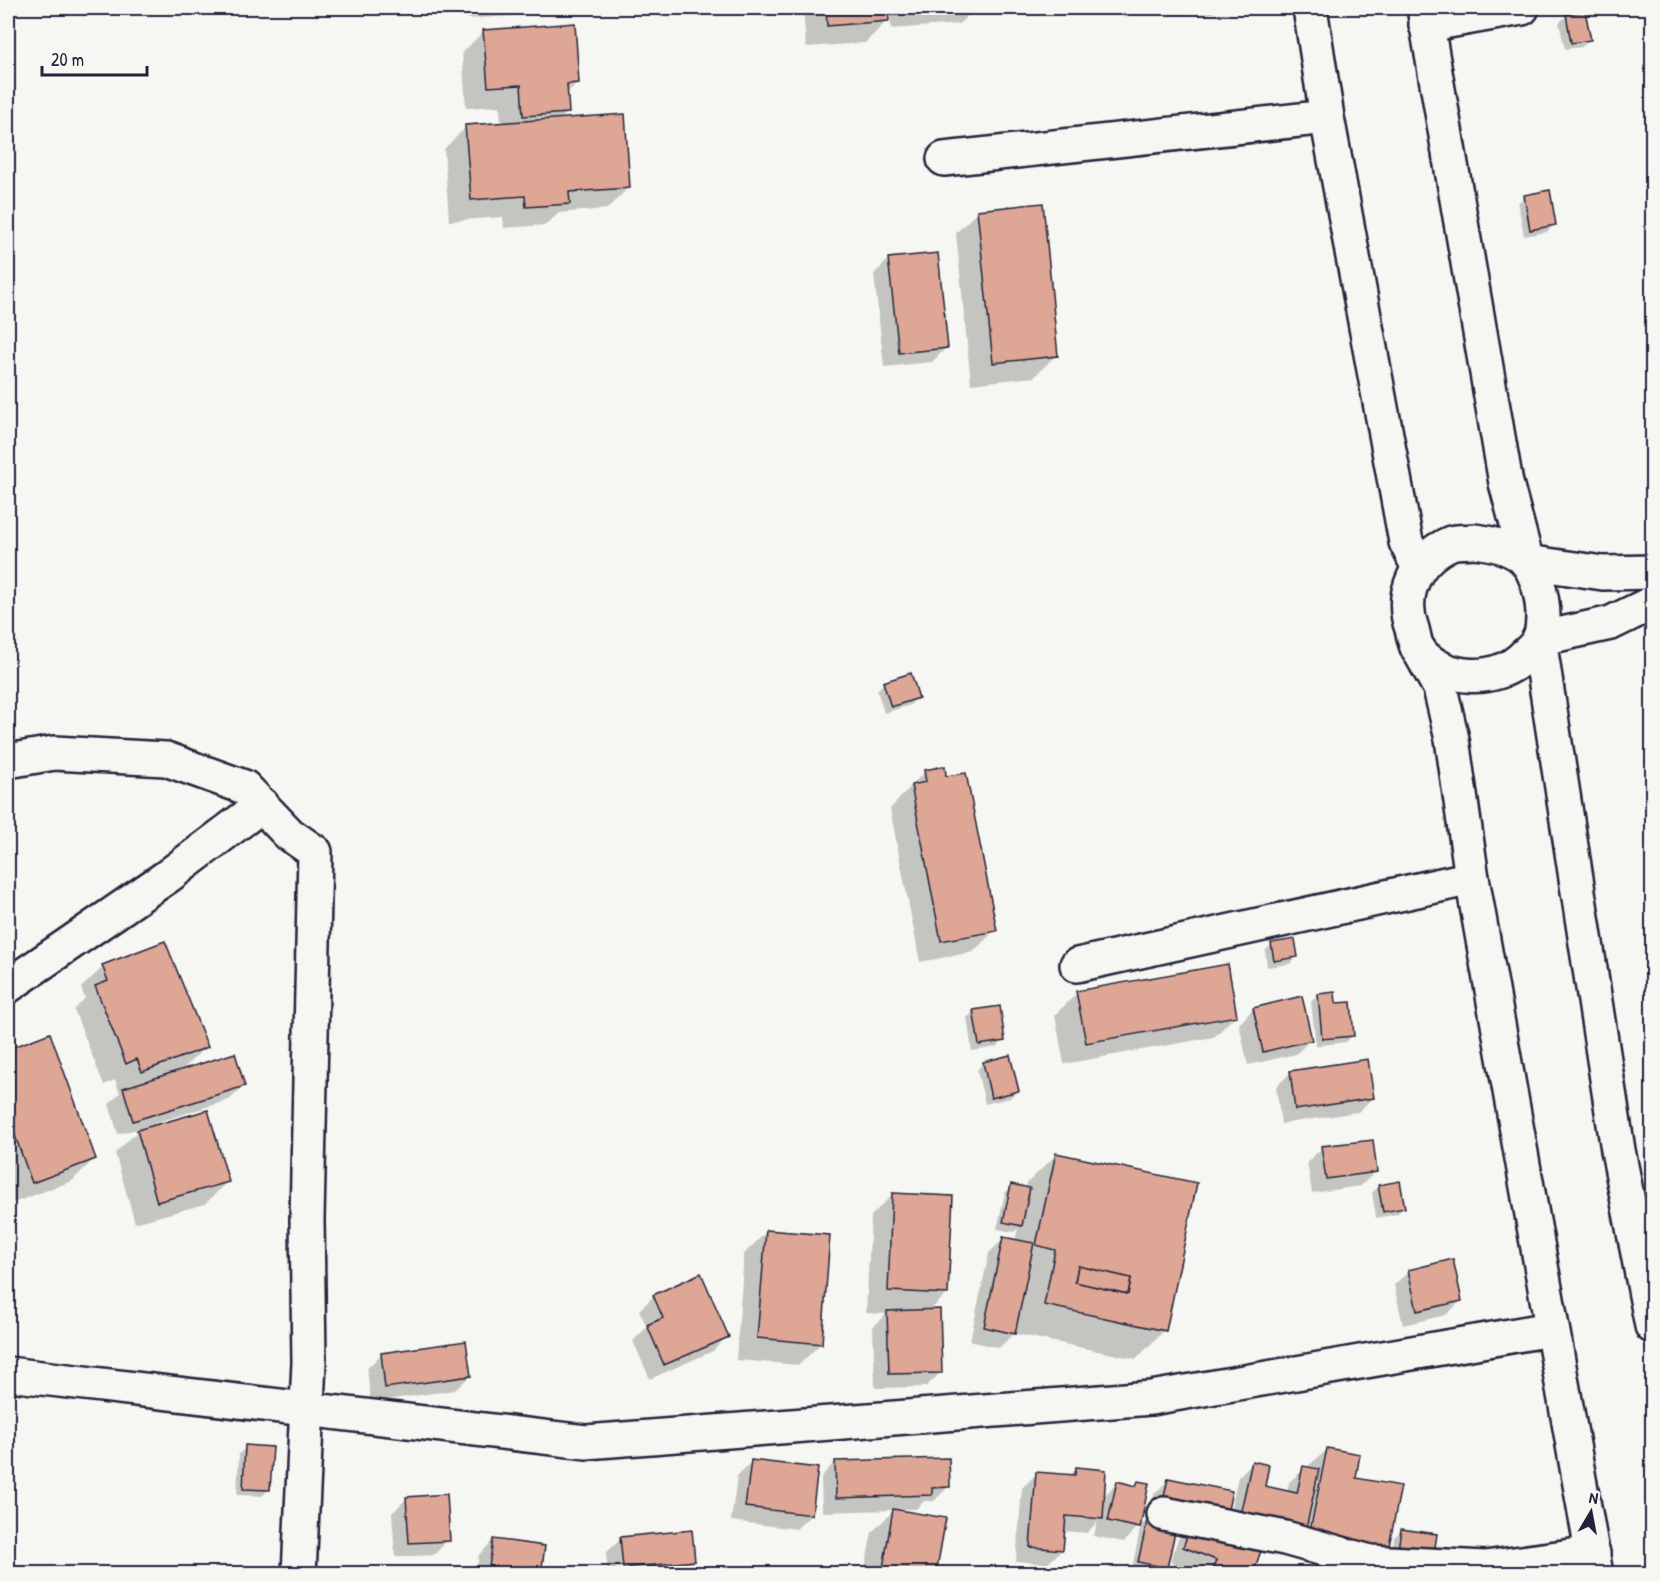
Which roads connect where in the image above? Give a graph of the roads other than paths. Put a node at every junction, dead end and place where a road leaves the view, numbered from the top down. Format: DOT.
graph roads {
  1 [pos="1310,8"];
  2 [pos="1522,8"];
  3 [pos="1425,16"];
  4 [pos="1327,117"];
  5 [pos="944,159"];
  6 [pos="1527,562"];
  7 [pos="1418,567"];
  8 [pos="1653,572"];
  9 [pos="1653,603"];
  10 [pos="1539,639"];
  11 [pos="1419,650"];
  12 [pos="8,761"];
  13 [pos="262,805"];
  14 [pos="1472,878"];
  15 [pos="1077,964"];
  16 [pos="8,986"];
  17 [pos="1652,1317"];
  18 [pos="1551,1329"];
  19 [pos="8,1374"];
  20 [pos="306,1409"];
  21 [pos="1164,1514"];
  22 [pos="1594,1563"];
  23 [pos="1367,1568"];
  24 [pos="299,1574"];
  1 -- 4 [label="main road"];
  2 -- 3 [label="main road"];
  3 -- 6 [label="main road"];
  4 -- 5 [label="main road"];
  4 -- 7 [label="main road"];
  6 -- 7 [label="main road"];
  6 -- 8 [label="main road"];
  6 -- 10 [label="main road"];
  7 -- 11 [label="main road"];
  9 -- 10 [label="main road"];
  10 -- 11 [label="main road"];
  10 -- 17 [label="main road"];
  11 -- 14 [label="main road"];
  12 -- 13 [label="main road"];
  13 -- 16 [label="main road"];
  13 -- 20 [label="main road"];
  14 -- 15 [label="main road"];
  14 -- 18 [label="main road"];
  18 -- 20 [label="main road"];
  18 -- 22 [label="main road"];
  19 -- 20 [label="main road"];
  20 -- 24 [label="main road"];
  21 -- 23 [label="main road"];
  22 -- 23 [label="main road"];
}
